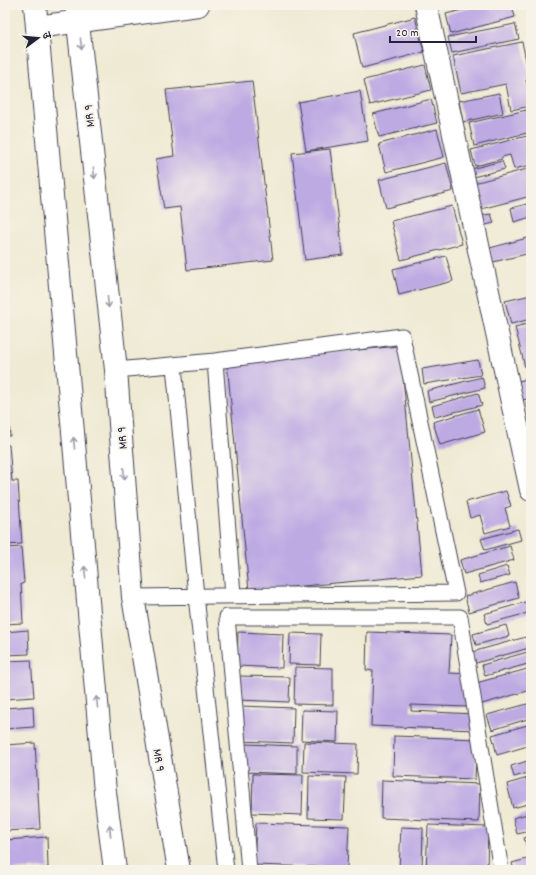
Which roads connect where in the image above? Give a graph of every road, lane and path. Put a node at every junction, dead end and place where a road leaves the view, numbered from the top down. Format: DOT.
graph roads {
  1 [pos="35,5"];
  2 [pos="198,5"];
  3 [pos="426,5"];
  4 [pos="77,13"];
  5 [pos="37,26"];
  6 [pos="214,361"];
  7 [pos="174,366"];
  8 [pos="116,370"];
  9 [pos="531,490"];
  10 [pos="233,595"];
  11 [pos="196,596"];
  12 [pos="133,597"];
  13 [pos="115,870"];
  14 [pos="179,870"];
  15 [pos="226,870"];
  16 [pos="249,870"];
  17 [pos="501,870"];
  1 -- 5 [label="street"];
  2 -- 4 [label="street"];
  3 -- 9 [label="street"];
  4 -- 5 [label="street"];
  4 -- 8 [label="street, MR 9, one-way"];
  13 -- 5 [label="street, one-way"];
  6 -- 7 [label="lane"];
  6 -- 10 [label="lane"];
  6 -- 10 [label="lane"];
  7 -- 8 [label="lane"];
  7 -- 11 [label="lane"];
  8 -- 12 [label="street, MR 9, one-way"];
  10 -- 11 [label="lane"];
  11 -- 12 [label="lane"];
  11 -- 15 [label="lane"];
  12 -- 14 [label="street, MR 9"];
  16 -- 17 [label="lane"];
}
